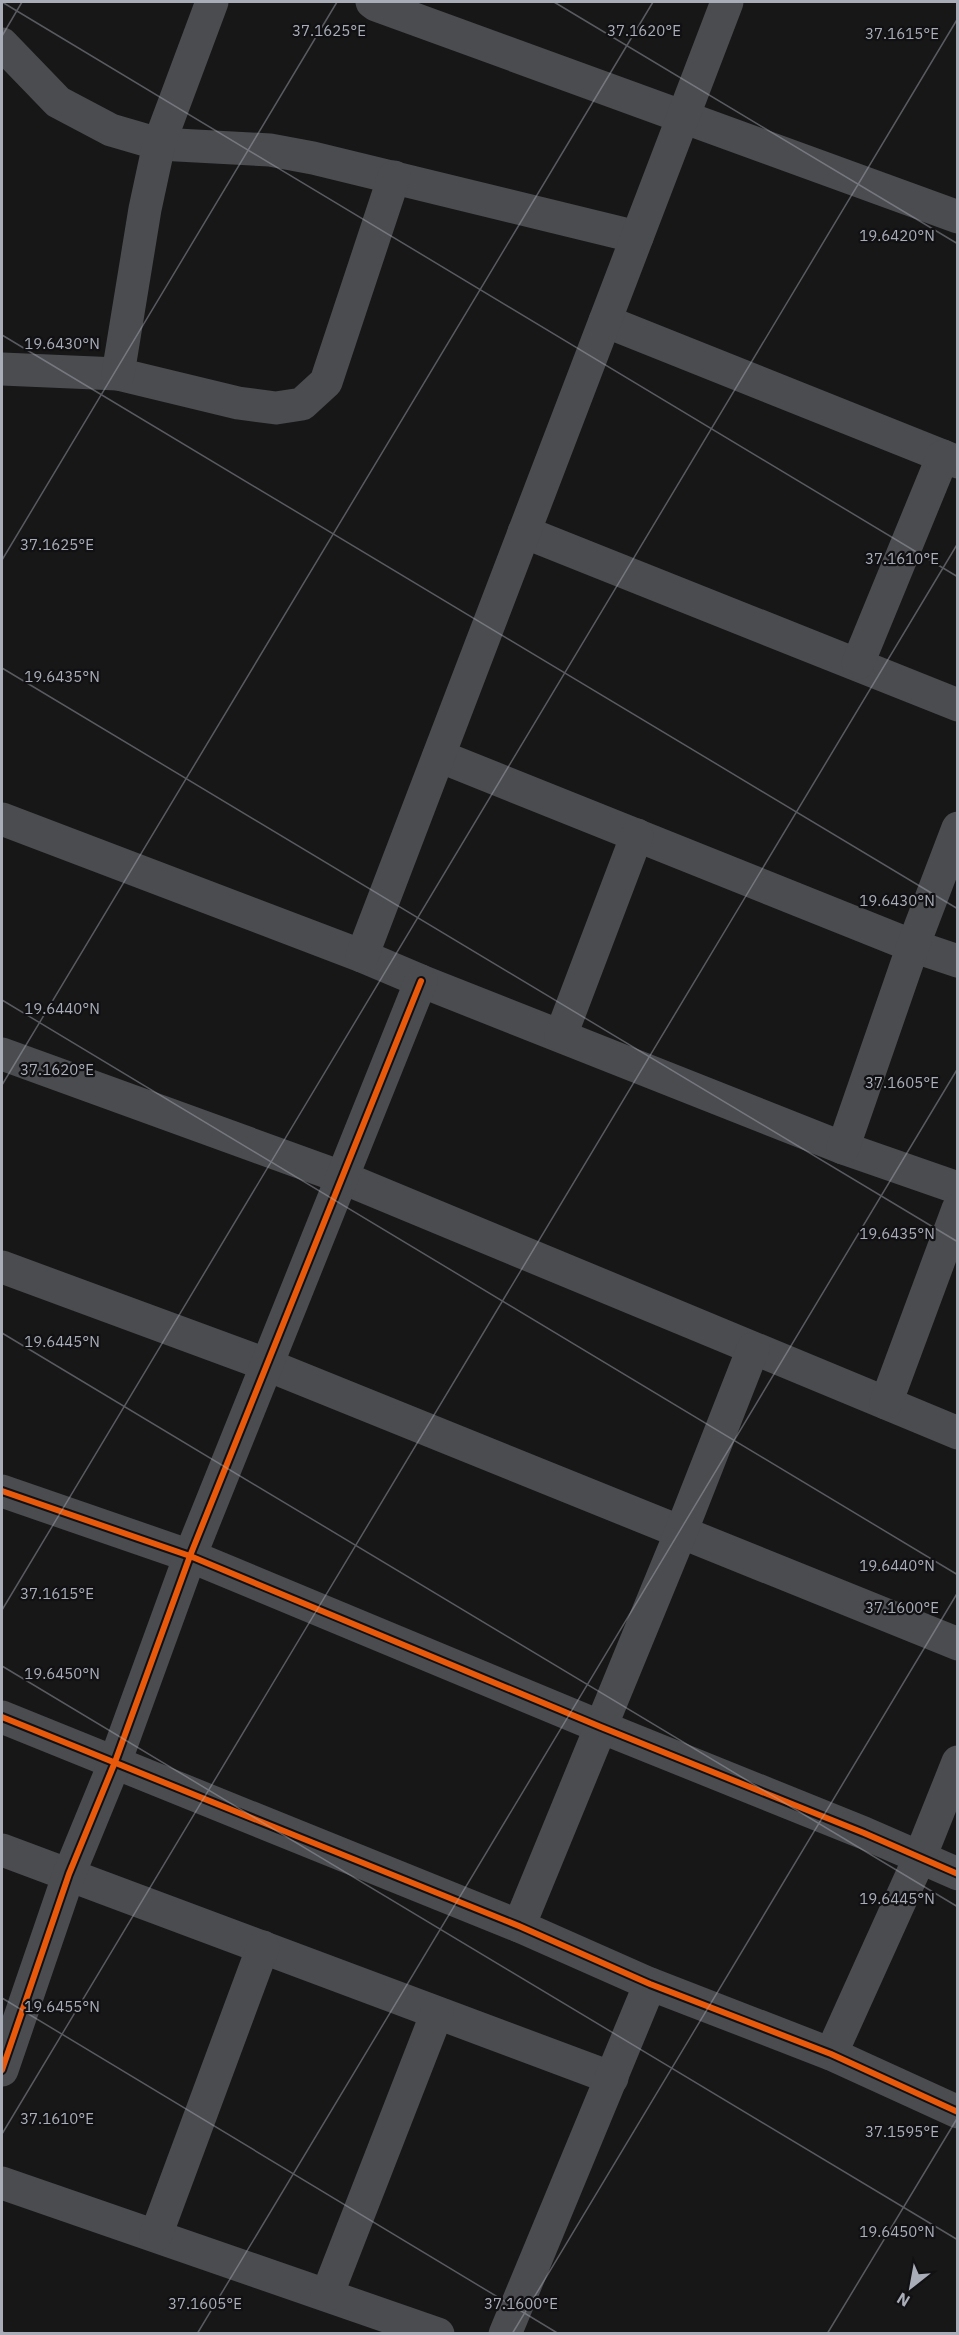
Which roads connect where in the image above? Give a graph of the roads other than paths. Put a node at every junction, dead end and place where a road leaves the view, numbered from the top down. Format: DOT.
graph roads {
  1 [pos="212,2"];
  2 [pos="372,2"];
  3 [pos="727,2"];
  4 [pos="2,44"];
  5 [pos="683,116"];
  6 [pos="159,144"];
  7 [pos="394,177"];
  8 [pos="957,217"];
  9 [pos="637,237"];
  10 [pos="605,321"];
  11 [pos="2,369"];
  12 [pos="118,374"];
  13 [pos="950,459"];
  14 [pos="524,532"];
  15 [pos="858,663"];
  16 [pos="957,705"];
  17 [pos="439,756"];
  18 [pos="2,819"];
  19 [pos="957,828"];
  20 [pos="637,835"];
  21 [pos="913,946"];
  22 [pos="362,956"];
  23 [pos="957,961"];
  24 [pos="421,981"];
  25 [pos="561,1035"];
  26 [pos="2,1054"];
  27 [pos="843,1148"];
  28 [pos="341,1177"];
  29 [pos="957,1188"];
  30 [pos="957,1209"];
  31 [pos="2,1267"];
  32 [pos="753,1348"];
  33 [pos="265,1364"];
  34 [pos="886,1403"];
  35 [pos="957,1433"];
  36 [pos="2,1491"];
  37 [pos="681,1532"];
  38 [pos="190,1556"];
  39 [pos="957,1644"];
  40 [pos="2,1717"];
  41 [pos="601,1727"];
  42 [pos="115,1762"];
  43 [pos="957,1762"];
  44 [pos="2,1850"];
  45 [pos="920,1857"];
  46 [pos="69,1874"];
  47 [pos="957,1874"];
  48 [pos="519,1926"];
  49 [pos="263,1947"];
  50 [pos="650,1984"];
  51 [pos="438,2013"];
  52 [pos="831,2054"];
  53 [pos="2,2070"];
  54 [pos="612,2078"];
  55 [pos="957,2112"];
  56 [pos="2,2183"];
  57 [pos="156,2235"];
  58 [pos="327,2295"];
  59 [pos="389,2325"];
  60 [pos="438,2334"];
  61 [pos="506,2334"];
  1 -- 6 [label="street"];
  2 -- 5 [label="street"];
  3 -- 5 [label="street"];
  4 -- 6 [label="street"];
  5 -- 8 [label="street"];
  5 -- 9 [label="street"];
  6 -- 7 [label="street"];
  6 -- 12 [label="street"];
  7 -- 9 [label="street"];
  7 -- 12 [label="street"];
  9 -- 10 [label="street"];
  10 -- 13 [label="street"];
  10 -- 14 [label="street"];
  11 -- 12 [label="street"];
  13 -- 15 [label="street"];
  14 -- 15 [label="street"];
  14 -- 17 [label="street"];
  15 -- 16 [label="street"];
  17 -- 20 [label="street"];
  17 -- 22 [label="street"];
  18 -- 22 [label="street"];
  19 -- 21 [label="street"];
  20 -- 21 [label="street"];
  20 -- 25 [label="street"];
  21 -- 23 [label="street"];
  21 -- 27 [label="street"];
  22 -- 24 [label="street"];
  24 -- 25 [label="street"];
  24 -- 28 [label="street"];
  25 -- 27 [label="street"];
  26 -- 28 [label="street"];
  27 -- 29 [label="street"];
  28 -- 32 [label="street"];
  28 -- 33 [label="street"];
  30 -- 34 [label="street"];
  31 -- 33 [label="street"];
  32 -- 34 [label="street"];
  32 -- 37 [label="street"];
  33 -- 37 [label="street"];
  33 -- 38 [label="street"];
  34 -- 35 [label="street"];
  36 -- 38 [label="street"];
  37 -- 39 [label="street"];
  37 -- 41 [label="street"];
  38 -- 41 [label="street"];
  38 -- 42 [label="street"];
  40 -- 42 [label="street"];
  41 -- 45 [label="street"];
  41 -- 48 [label="street"];
  42 -- 46 [label="street"];
  42 -- 48 [label="street"];
  43 -- 45 [label="street"];
  44 -- 46 [label="street"];
  45 -- 47 [label="street"];
  45 -- 52 [label="street"];
  46 -- 49 [label="street"];
  46 -- 53 [label="street"];
  48 -- 50 [label="street"];
  49 -- 51 [label="street"];
  49 -- 57 [label="street"];
  50 -- 52 [label="street"];
  50 -- 54 [label="street"];
  51 -- 54 [label="street"];
  51 -- 58 [label="street"];
  52 -- 55 [label="street"];
  54 -- 61 [label="street"];
  56 -- 57 [label="street"];
  57 -- 58 [label="street"];
  58 -- 59 [label="street"];
  59 -- 60 [label="street"];
}
